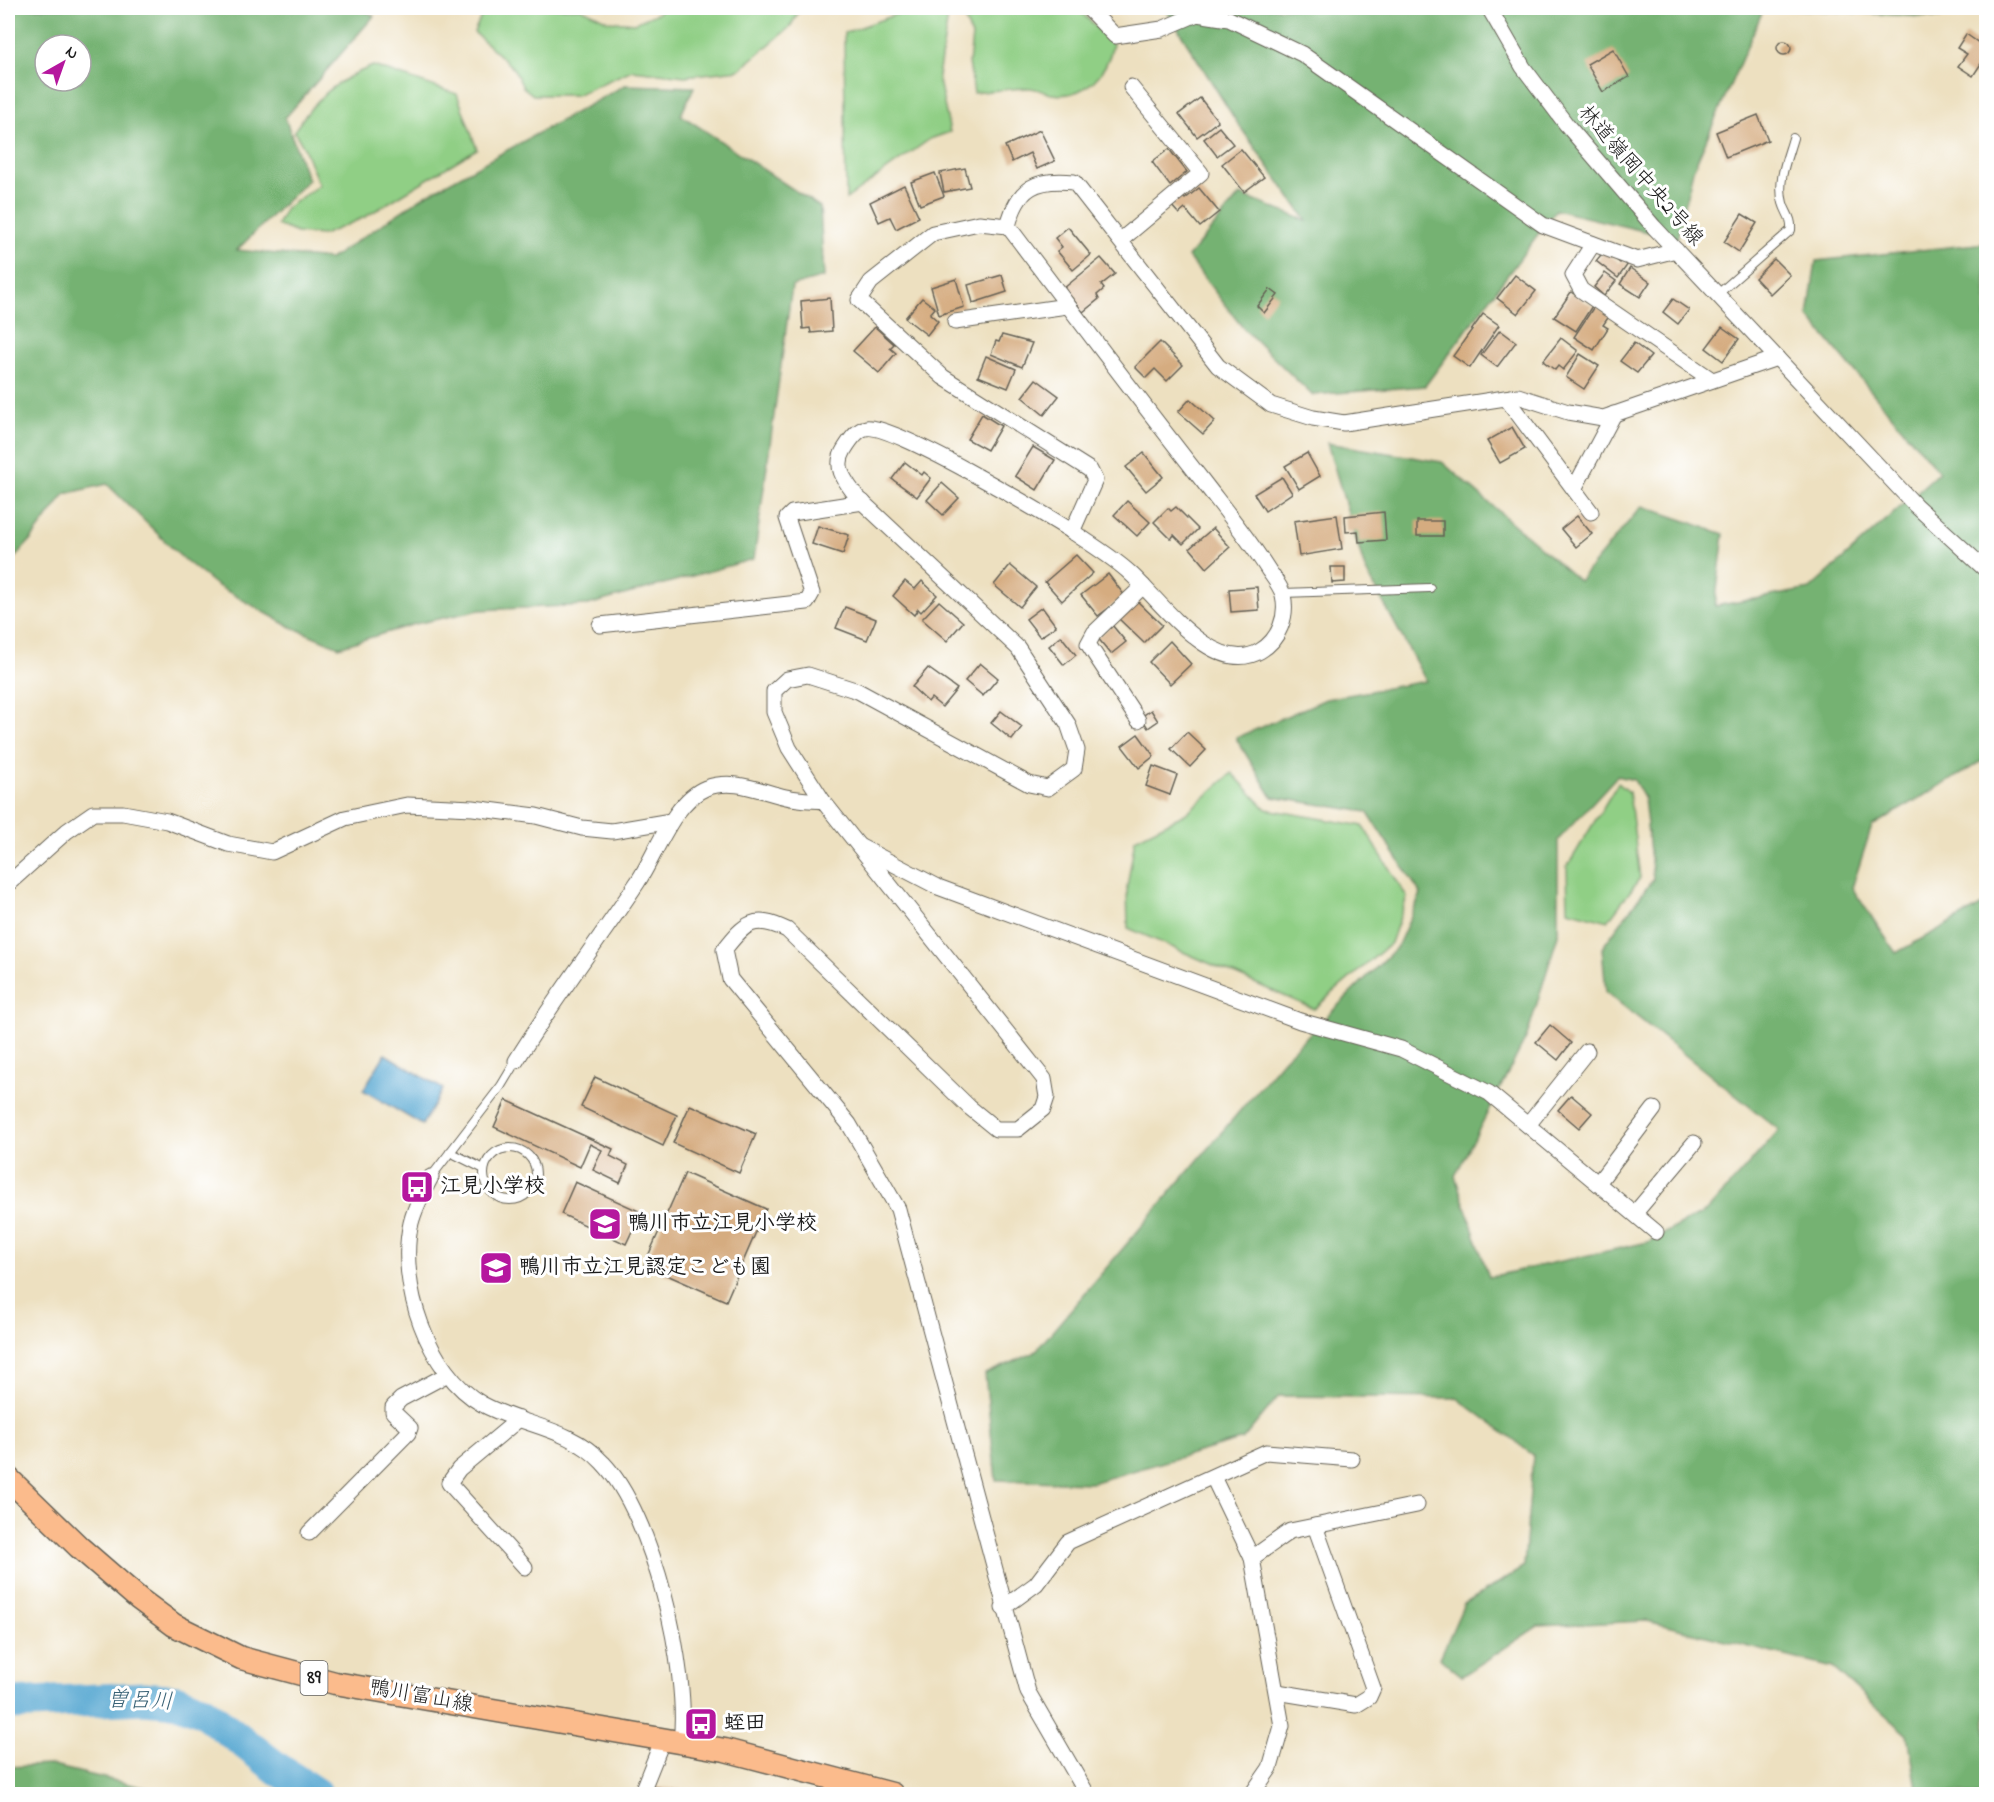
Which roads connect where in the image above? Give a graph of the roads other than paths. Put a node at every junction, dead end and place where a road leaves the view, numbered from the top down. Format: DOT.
graph roads {
  1 [pos="1088,8"];
  2 [pos="1489,8"];
  3 [pos="1131,87"];
  4 [pos="1793,138"];
  5 [pos="1008,226"];
  6 [pos="1122,240"];
  7 [pos="1593,244"];
  8 [pos="1676,250"];
  9 [pos="1718,294"];
  10 [pos="1067,306"];
  11 [pos="955,322"];
  12 [pos="1777,358"];
  13 [pos="1712,380"];
  14 [pos="1506,398"];
  15 [pos="1614,414"];
  16 [pos="1574,489"];
  17 [pos="863,502"];
  18 [pos="1591,512"];
  19 [pos="1072,532"];
  20 [pos="1986,570"];
  21 [pos="1143,586"];
  22 [pos="1430,588"];
  23 [pos="1283,593"];
  24 [pos="600,625"];
  25 [pos="1138,720"];
  26 [pos="823,801"];
  27 [pos="671,821"];
  28 [pos="854,843"];
  29 [pos="8,884"];
  30 [pos="1587,1051"];
  31 [pos="516,1061"];
  32 [pos="1654,1109"];
  33 [pos="1528,1125"];
  34 [pos="1694,1143"];
  35 [pos="450,1152"];
  36 [pos="484,1169"];
  37 [pos="430,1178"];
  38 [pos="1598,1183"];
  39 [pos="1635,1214"];
  40 [pos="1656,1232"];
  41 [pos="448,1374"];
  42 [pos="519,1419"];
  43 [pos="1352,1459"];
  44 [pos="1213,1477"];
  45 [pos="8,1478"];
  46 [pos="1418,1505"];
  47 [pos="1315,1526"];
  48 [pos="309,1533"];
  49 [pos="1252,1558"];
  50 [pos="525,1567"];
  51 [pos="1003,1608"];
  52 [pos="1277,1692"];
  53 [pos="672,1741"];
  54 [pos="641,1794"];
  55 [pos="891,1794"];
  56 [pos="1087,1794"];
  57 [pos="1251,1794"];
  1 -- 7 [label="street"];
  2 -- 8 [label="street, 林道嶺岡中央2号線"];
  3 -- 6 [label="street"];
  4 -- 9 [label="lane"];
  5 -- 6 [label="street"];
  5 -- 10 [label="street"];
  5 -- 19 [label="street"];
  6 -- 14 [label="street"];
  7 -- 8 [label="street"];
  7 -- 13 [label="street"];
  8 -- 9 [label="street, 林道嶺岡中央2号線"];
  9 -- 12 [label="street, 林道嶺岡中央2号線"];
  10 -- 11 [label="street"];
  10 -- 23 [label="street"];
  12 -- 13 [label="street"];
  12 -- 20 [label="street, 林道嶺岡中央2号線"];
  13 -- 15 [label="street"];
  14 -- 15 [label="street"];
  14 -- 16 [label="street"];
  15 -- 16 [label="street"];
  16 -- 18 [label="street"];
  17 -- 19 [label="street"];
  17 -- 24 [label="street"];
  17 -- 26 [label="street"];
  19 -- 21 [label="street"];
  21 -- 23 [label="street"];
  21 -- 25 [label="street"];
  22 -- 23 [label="lane"];
  26 -- 27 [label="street"];
  26 -- 28 [label="street"];
  27 -- 29 [label="street"];
  27 -- 31 [label="street"];
  28 -- 33 [label="street"];
  28 -- 51 [label="street"];
  30 -- 33 [label="street"];
  31 -- 35 [label="lane"];
  32 -- 38 [label="street"];
  33 -- 38 [label="street"];
  34 -- 39 [label="street"];
  35 -- 36 [label="lane"];
  35 -- 37 [label="lane"];
  36 -- 36 [label="lane"];
  37 -- 41 [label="street"];
  38 -- 39 [label="street"];
  39 -- 40 [label="street"];
  41 -- 42 [label="street"];
  41 -- 48 [label="street"];
  42 -- 50 [label="street"];
  42 -- 53 [label="street"];
  43 -- 44 [label="street"];
  44 -- 49 [label="street"];
  44 -- 51 [label="street"];
  45 -- 53 [label="main road, 鴨川富山線 / 89"];
  46 -- 47 [label="street"];
  47 -- 49 [label="street"];
  47 -- 52 [label="street"];
  49 -- 52 [label="street"];
  51 -- 56 [label="street"];
  52 -- 57 [label="street"];
  53 -- 54 [label="street"];
  53 -- 55 [label="main road, 鴨川富山線 / 89"];
}
